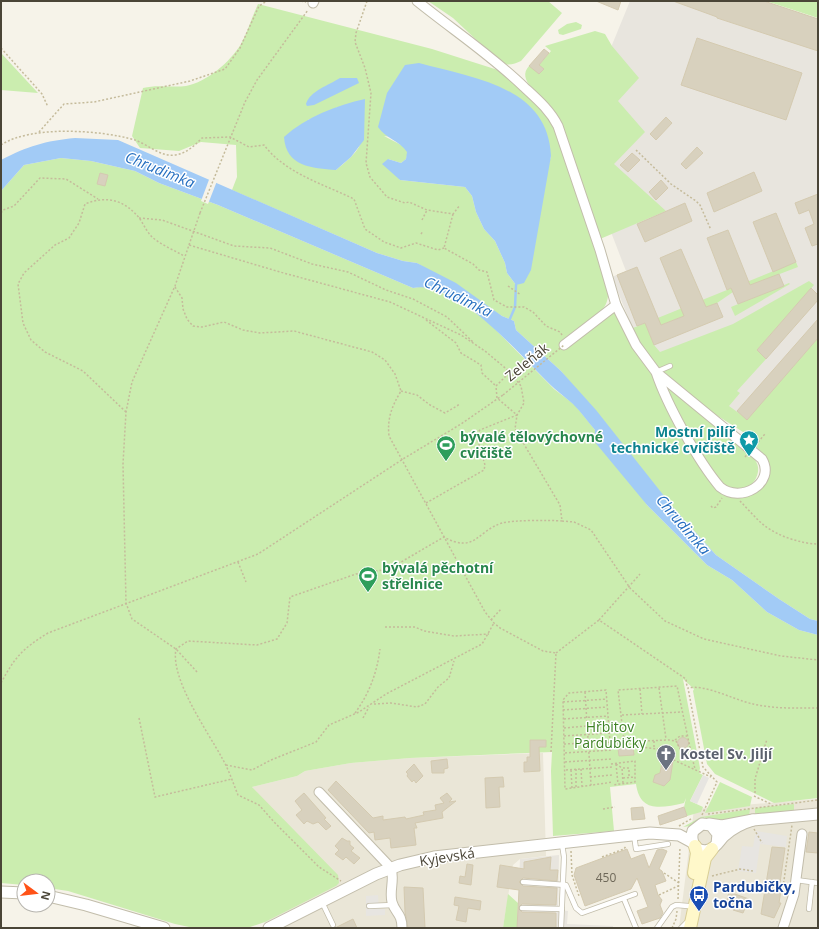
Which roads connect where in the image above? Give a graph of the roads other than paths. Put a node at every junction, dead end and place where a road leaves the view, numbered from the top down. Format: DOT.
graph roads {
  1 [pos="417,1"];
  2 [pos="616,305"];
  3 [pos="567,343"];
  4 [pos="670,366"];
  5 [pos="656,372"];
  6 [pos="319,792"];
  7 [pos="818,814"];
  8 [pos="703,821"];
  9 [pos="752,824"];
  10 [pos="802,834"];
  11 [pos="637,835"];
  12 [pos="562,843"];
  13 [pos="668,844"];
  14 [pos="694,844"];
  15 [pos="714,847"];
  16 [pos="391,868"];
  17 [pos="796,880"];
  18 [pos="523,882"];
  19 [pos="812,882"];
  20 [pos="818,883"];
  21 [pos="563,884"];
  22 [pos="1,892"];
  23 [pos="16,893"];
  24 [pos="635,894"];
  25 [pos="56,898"];
  26 [pos="624,899"];
  27 [pos="322,902"];
  28 [pos="393,905"];
  29 [pos="369,906"];
  30 [pos="683,906"];
  31 [pos="522,908"];
  32 [pos="562,909"];
  33 [pos="809,909"];
  34 [pos="333,925"];
  35 [pos="686,927"];
  36 [pos="164,928"];
  37 [pos="269,928"];
  38 [pos="402,928"];
  39 [pos="561,928"];
  40 [pos="636,928"];
  41 [pos="656,928"];
  42 [pos="784,928"];
  1 -- 2 [label="street"];
  2 -- 3 [label="street"];
  2 -- 5 [label="street"];
  4 -- 5 [label="lane"];
  5 -- 5 [label="street"];
  6 -- 16 [label="street"];
  7 -- 9 [label="street, Kyjevská"];
  8 -- 9 [label="street, Kyjevská"];
  8 -- 11 [label="street, Kyjevská"];
  8 -- 14 [label="street"];
  8 -- 15 [label="street"];
  9 -- 15 [label="street, Kyjevská"];
  10 -- 17 [label="street"];
  11 -- 12 [label="street, Kyjevská"];
  11 -- 13 [label="lane"];
  11 -- 14 [label="street, Kyjevská"];
  12 -- 16 [label="street, Kyjevská"];
  12 -- 21 [label="lane"];
  14 -- 15 [label="street"];
  14 -- 30 [label="main road"];
  15 -- 35 [label="main road"];
  16 -- 27 [label="street, Kyjevská"];
  16 -- 28 [label="street"];
  17 -- 19 [label="lane"];
  17 -- 42 [label="street"];
  18 -- 21 [label="lane"];
  19 -- 20 [label="lane"];
  19 -- 33 [label="lane"];
  21 -- 26 [label="lane"];
  21 -- 32 [label="lane"];
  22 -- 23 [label="street"];
  24 -- 26 [label="lane"];
  25 -- 36 [label="street"];
  26 -- 40 [label="lane"];
  27 -- 34 [label="lane"];
  27 -- 37 [label="street, Kyjevská"];
  28 -- 29 [label="lane"];
  28 -- 38 [label="street"];
  30 -- 35 [label="main road"];
  30 -- 41 [label="lane"];
  31 -- 32 [label="lane"];
  32 -- 39 [label="lane"];
}
